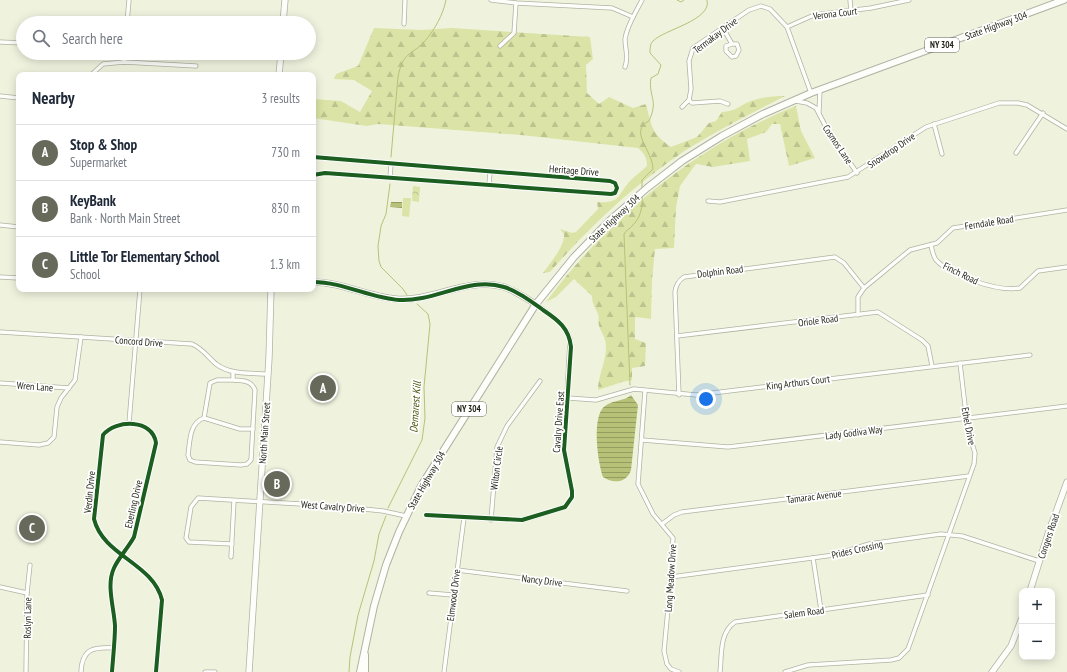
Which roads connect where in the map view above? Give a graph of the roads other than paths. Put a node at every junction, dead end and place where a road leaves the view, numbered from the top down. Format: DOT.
graph roads {
  1 [pos="129,0"];
  2 [pos="284,0"];
  3 [pos="405,0"];
  4 [pos="491,0"];
  5 [pos="642,0"];
  6 [pos="850,0"];
  7 [pos="908,0"];
  8 [pos="1064,0"];
  9 [pos="516,3"];
  10 [pos="851,11"];
  11 [pos="128,16"];
  12 [pos="283,16"];
  13 [pos="633,17"];
  14 [pos="404,24"];
  15 [pos="787,27"];
  16 [pos="723,28"];
  17 [pos="0,42"];
  18 [pos="16,43"];
  19 [pos="732,44"];
  20 [pos="500,46"];
  21 [pos="280,60"];
  22 [pos="124,62"];
  23 [pos="196,66"];
  24 [pos="625,67"];
  25 [pos="94,72"];
  26 [pos="279,72"];
  27 [pos="820,90"];
  28 [pos="811,93"];
  29 [pos="0,96"];
  30 [pos="16,98"];
  31 [pos="689,100"];
  32 [pos="791,101"];
  33 [pos="728,104"];
  34 [pos="682,107"];
  35 [pos="1043,113"];
  36 [pos="820,115"];
  37 [pos="934,124"];
  38 [pos="1067,128"];
  39 [pos="1016,153"];
  40 [pos="942,154"];
  41 [pos="316,157"];
  42 [pos="391,164"];
  43 [pos="490,172"];
  44 [pos="857,173"];
  45 [pos="316,174"];
  46 [pos="390,178"];
  47 [pos="489,185"];
  48 [pos="708,201"];
  49 [pos="1067,210"];
  50 [pos="0,225"];
  51 [pos="16,227"];
  52 [pos="931,245"];
  53 [pos="1067,267"];
  54 [pos="0,277"];
  55 [pos="16,278"];
  56 [pos="316,282"];
  57 [pos="864,288"];
  58 [pos="140,292"];
  59 [pos="271,292"];
  60 [pos="536,304"];
  61 [pos="858,315"];
  62 [pos="0,332"];
  63 [pos="677,336"];
  64 [pos="81,337"];
  65 [pos="137,341"];
  66 [pos="1030,355"];
  67 [pos="960,363"];
  68 [pos="932,366"];
  69 [pos="233,372"];
  70 [pos="268,374"];
  71 [pos="233,380"];
  72 [pos="540,381"];
  73 [pos="0,383"];
  74 [pos="69,388"];
  75 [pos="645,391"];
  76 [pos="679,395"];
  77 [pos="568,398"];
  78 [pos="1067,406"];
  79 [pos="204,418"];
  80 [pos="967,419"];
  81 [pos="129,423"];
  82 [pos="253,428"];
  83 [pos="642,440"];
  84 [pos="0,442"];
  85 [pos="969,476"];
  86 [pos="1067,482"];
  87 [pos="234,501"];
  88 [pos="259,502"];
  89 [pos="426,515"];
  90 [pos="406,516"];
  91 [pos="464,518"];
  92 [pos="491,520"];
  93 [pos="662,524"];
  94 [pos="949,534"];
  95 [pos="232,544"];
  96 [pos="123,555"];
  97 [pos="230,557"];
  98 [pos="813,558"];
  99 [pos="1040,561"];
  100 [pos="30,565"];
  101 [pos="457,570"];
  102 [pos="671,577"];
  103 [pos="0,588"];
  104 [pos="1031,588"];
  105 [pos="627,591"];
  106 [pos="27,593"];
  107 [pos="429,593"];
  108 [pos="453,595"];
  109 [pos="928,595"];
  110 [pos="821,610"];
  111 [pos="1020,624"];
  112 [pos="114,648"];
  113 [pos="365,648"];
  114 [pos="26,672"];
  115 [pos="81,672"];
  116 [pos="112,672"];
  117 [pos="156,672"];
  118 [pos="204,672"];
  119 [pos="215,672"];
  120 [pos="249,672"];
  121 [pos="360,672"];
  122 [pos="365,672"];
  123 [pos="444,672"];
  124 [pos="679,672"];
  125 [pos="720,672"];
  126 [pos="785,672"];
  127 [pos="992,672"];
  1 -- 11 [label="street"];
  2 -- 12 [label="street"];
  3 -- 14 [label="street"];
  4 -- 9 [label="street"];
  5 -- 13 [label="street"];
  6 -- 10 [label="street"];
  7 -- 10 [label="street, Verona Court"];
  8 -- 27 [label="main road, State Highway 304 / NY 304"];
  9 -- 13 [label="street"];
  9 -- 20 [label="street"];
  10 -- 15 [label="street, Verona Court"];
  13 -- 24 [label="street"];
  15 -- 16 [label="street, Termakay Drive"];
  15 -- 28 [label="street"];
  16 -- 19 [label="street"];
  16 -- 31 [label="street, Termakay Drive"];
  17 -- 18 [label="street"];
  21 -- 26 [label="street"];
  22 -- 23 [label="street"];
  22 -- 25 [label="street"];
  27 -- 28 [label="main road, State Highway 304 / NY 304"];
  27 -- 36 [label="street, Cosmos Lane"];
  28 -- 32 [label="main road, State Highway 304 / NY 304"];
  29 -- 30 [label="street"];
  31 -- 33 [label="street"];
  31 -- 34 [label="street"];
  32 -- 36 [label="street, Cosmos Lane"];
  32 -- 60 [label="main road, State Highway 304 / NY 304"];
  35 -- 37 [label="street, Snowdrop Drive"];
  35 -- 38 [label="street, Snowdrop Drive"];
  35 -- 39 [label="street"];
  36 -- 44 [label="street, Cosmos Lane"];
  37 -- 40 [label="street"];
  37 -- 44 [label="street, Snowdrop Drive"];
  41 -- 42 [label="street, Heritage Drive"];
  42 -- 43 [label="street, Heritage Drive"];
  42 -- 46 [label="street"];
  43 -- 47 [label="street"];
  43 -- 47 [label="street, Heritage Drive"];
  44 -- 48 [label="street, Snowdrop Drive"];
  45 -- 46 [label="street, Heritage Drive"];
  46 -- 47 [label="street, Heritage Drive"];
  49 -- 52 [label="street, Ferndale Road"];
  50 -- 51 [label="street"];
  52 -- 53 [label="street, Finch Road"];
  52 -- 57 [label="street, Ferndale Road"];
  54 -- 55 [label="street"];
  56 -- 60 [label="street"];
  57 -- 61 [label="street"];
  57 -- 63 [label="street, Dolphin Road"];
  58 -- 65 [label="street"];
  59 -- 70 [label="street, North Main Street"];
  60 -- 77 [label="street, Cavalry Drive East"];
  60 -- 90 [label="main road, State Highway 304 / NY 304"];
  61 -- 63 [label="street, Oriole Road"];
  61 -- 68 [label="street, Oriole Road"];
  62 -- 64 [label="street, Concord Drive"];
  63 -- 76 [label="street, Dolphin Road"];
  64 -- 65 [label="street, Concord Drive"];
  64 -- 74 [label="street"];
  65 -- 69 [label="street, Concord Drive"];
  65 -- 81 [label="street"];
  66 -- 67 [label="street, King Arthurs Court"];
  67 -- 68 [label="street, King Arthurs Court"];
  67 -- 80 [label="street, Ethel Drive"];
  68 -- 76 [label="street, King Arthurs Court"];
  69 -- 70 [label="street, Concord Drive"];
  69 -- 71 [label="street"];
  70 -- 88 [label="street, North Main Street"];
  71 -- 79 [label="street"];
  71 -- 82 [label="street"];
  72 -- 92 [label="street, Wilton Circle"];
  73 -- 74 [label="street, Wren Lane"];
  74 -- 84 [label="street"];
  75 -- 76 [label="street, King Arthurs Court"];
  75 -- 77 [label="street, King Arthurs Court"];
  75 -- 83 [label="street, Long Meadow Drive"];
  77 -- 92 [label="street, Cavalry Drive East"];
  78 -- 80 [label="street, Lady Godiva Way"];
  79 -- 82 [label="street"];
  79 -- 82 [label="street"];
  80 -- 83 [label="street, Lady Godiva Way"];
  80 -- 85 [label="street, Ethel Drive"];
  81 -- 96 [label="street, Eberling Drive"];
  81 -- 96 [label="street, Verdin Drive"];
  83 -- 93 [label="street, Long Meadow Drive"];
  85 -- 93 [label="street, Tamarac Avenue"];
  85 -- 94 [label="street, Ethel Drive"];
  86 -- 99 [label="street, Congers Road"];
  87 -- 88 [label="street, West Cavalry Drive"];
  87 -- 95 [label="street"];
  87 -- 95 [label="street, West Cavalry Drive"];
  88 -- 90 [label="street, West Cavalry Drive"];
  88 -- 120 [label="street, North Main Street"];
  89 -- 91 [label="street, Cavalry Drive East"];
  90 -- 113 [label="main road, State Highway 304 / NY 304"];
  91 -- 92 [label="street, Cavalry Drive East"];
  91 -- 101 [label="street, Elmwood Drive"];
  93 -- 102 [label="street, Long Meadow Drive"];
  94 -- 98 [label="street, Prides Crossing"];
  94 -- 99 [label="street, Prides Crossing"];
  94 -- 109 [label="street"];
  95 -- 97 [label="street"];
  96 -- 112 [label="street, Eberling Drive"];
  96 -- 117 [label="street, Verdin Drive"];
  98 -- 102 [label="street, Prides Crossing"];
  98 -- 110 [label="street"];
  99 -- 104 [label="street, Congers Road"];
  100 -- 106 [label="street, Roslyn Lane"];
  101 -- 105 [label="street, Nancy Drive"];
  101 -- 108 [label="street, Elmwood Drive"];
  102 -- 124 [label="street, Long Meadow Drive"];
  103 -- 106 [label="street"];
  106 -- 114 [label="street, Roslyn Lane"];
  107 -- 108 [label="street"];
  108 -- 123 [label="street, Elmwood Drive"];
  109 -- 110 [label="street, Salem Road"];
  109 -- 126 [label="street"];
  110 -- 125 [label="street, Salem Road"];
  111 -- 127 [label="street"];
  112 -- 115 [label="street"];
  112 -- 116 [label="street, Eberling Drive"];
  113 -- 121 [label="main road, State Highway 304 / NY 304"];
  113 -- 122 [label="main road, State Highway 304 / NY 304"];
  118 -- 119 [label="street"];
}
